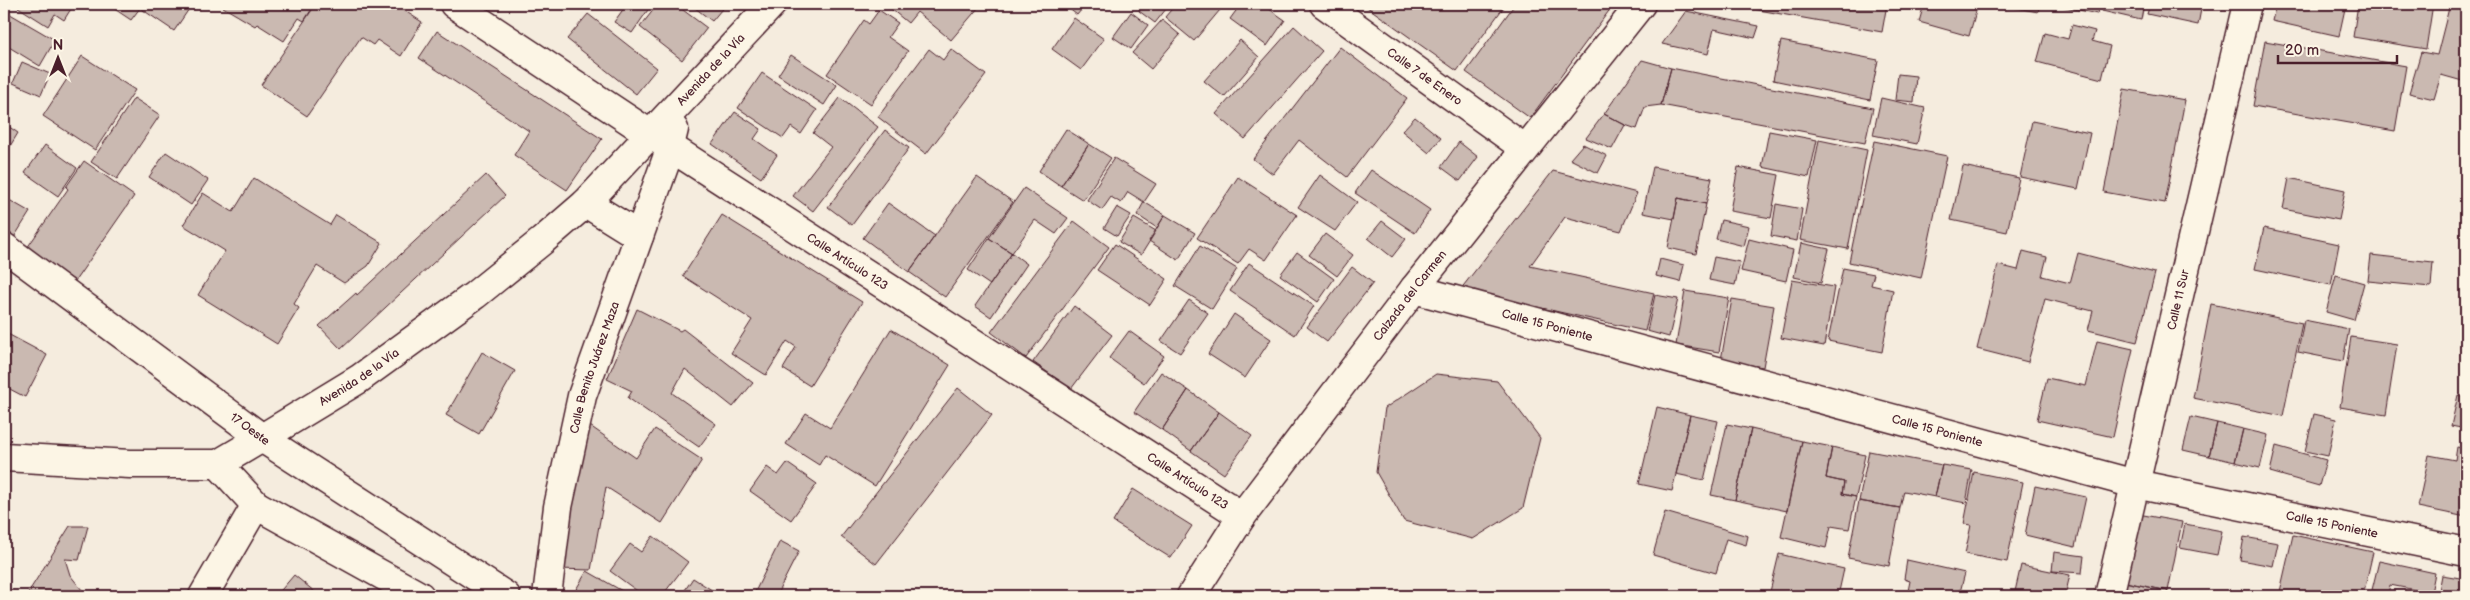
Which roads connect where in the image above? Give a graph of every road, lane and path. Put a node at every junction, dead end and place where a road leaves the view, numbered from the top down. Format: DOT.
graph roads {
  1 [pos="454,4"];
  2 [pos="772,4"];
  3 [pos="1324,4"];
  4 [pos="1641,4"];
  5 [pos="2247,4"];
  6 [pos="661,140"];
  7 [pos="1524,148"];
  8 [pos="586,203"];
  9 [pos="639,236"];
  10 [pos="4,247"];
  11 [pos="1414,289"];
  12 [pos="262,438"];
  13 [pos="4,457"];
  14 [pos="218,464"];
  15 [pos="2135,484"];
  16 [pos="256,504"];
  17 [pos="1242,516"];
  18 [pos="2466,552"];
  19 [pos="202,596"];
  20 [pos="420,596"];
  21 [pos="506,596"];
  22 [pos="547,596"];
  23 [pos="1191,596"];
  24 [pos="2109,596"];
  1 -- 6 [label="street, Calle Artículo 123"];
  2 -- 6 [label="street, Avenida de la Vía"];
  3 -- 7 [label="street, Calle 7 de Enero"];
  4 -- 7 [label="street, Calzada del Carmen"];
  5 -- 15 [label="street, Calle 11 Sur"];
  6 -- 8 [label="street, Avenida de la Vía"];
  6 -- 9 [label="street, Calle Benito Juárez Maza"];
  6 -- 17 [label="street, Calle Artículo 123"];
  7 -- 11 [label="street, Calzada del Carmen"];
  8 -- 9 [label="street"];
  8 -- 12 [label="street, Avenida de la Vía"];
  9 -- 22 [label="street, Calle Benito Juárez Maza"];
  10 -- 12 [label="street, 17 Oeste"];
  11 -- 15 [label="street, Calle 15 Poniente"];
  11 -- 17 [label="street, Calzada del Carmen"];
  12 -- 14 [label="street, Avenida de la Vía"];
  12 -- 21 [label="street, 17 Oeste"];
  13 -- 14 [label="street"];
  14 -- 16 [label="street"];
  15 -- 18 [label="street, Calle 15 Poniente"];
  15 -- 24 [label="street, Calle 11 Sur"];
  16 -- 19 [label="street"];
  16 -- 20 [label="street"];
  17 -- 23 [label="street, Calzada del Carmen"];
}
